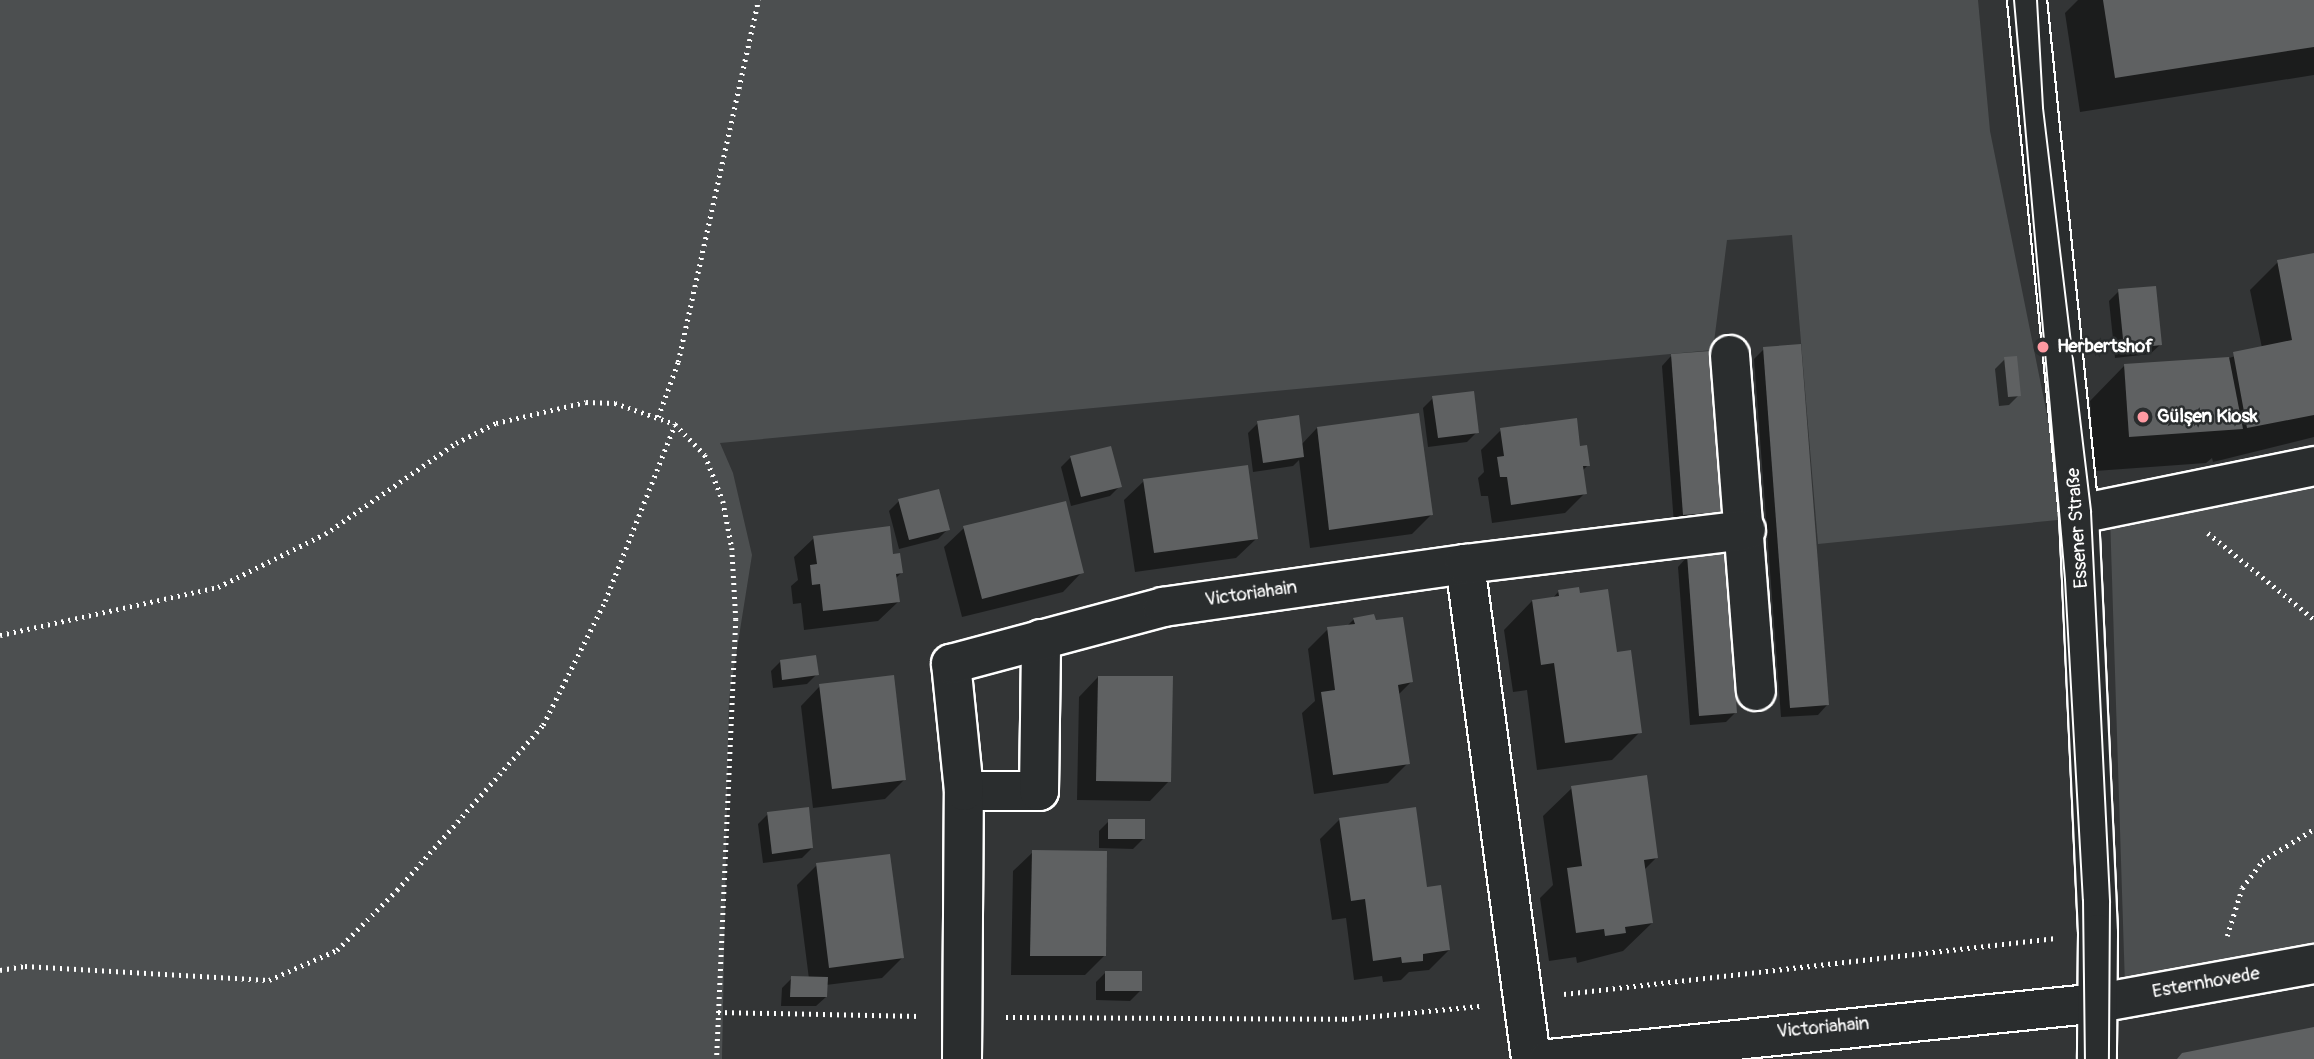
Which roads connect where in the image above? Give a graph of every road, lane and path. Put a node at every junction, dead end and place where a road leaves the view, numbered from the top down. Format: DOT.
graph roads {
  1 [pos="758,0"];
  2 [pos="2027,0"];
  3 [pos="1730,355"];
  4 [pos="658,417"];
  5 [pos="675,424"];
  6 [pos="2314,466"];
  7 [pos="2164,497"];
  8 [pos="2079,514"];
  9 [pos="1746,530"];
  10 [pos="1465,564"];
  11 [pos="2314,619"];
  12 [pos="0,635"];
  13 [pos="1041,639"];
  14 [pos="1756,691"];
  15 [pos="964,791"];
  16 [pos="2314,829"];
  17 [pos="2098,934"];
  18 [pos="2226,938"];
  19 [pos="2314,964"];
  20 [pos="0,970"];
  21 [pos="1522,999"];
  22 [pos="2099,1003"];
  23 [pos="718,1012"];
  24 [pos="962,1016"];
  25 [pos="716,1059"];
  26 [pos="962,1059"];
  27 [pos="1531,1059"];
  28 [pos="1549,1059"];
  29 [pos="2097,1059"];
  1 -- 4 [label="path"];
  2 -- 8 [label="street, Essener Straße"];
  3 -- 9 [label="street"];
  4 -- 5 [label="path"];
  4 -- 12 [label="path"];
  5 -- 20 [label="path"];
  5 -- 23 [label="path"];
  6 -- 7 [label="street"];
  7 -- 8 [label="street"];
  7 -- 11 [label="path"];
  8 -- 17 [label="street, Essener Straße"];
  9 -- 10 [label="street, Victoriahain"];
  9 -- 14 [label="street"];
  10 -- 13 [label="street, Victoriahain"];
  10 -- 21 [label="street"];
  13 -- 15 [label="street, Victoriahain"];
  13 -- 15 [label="street"];
  15 -- 24 [label="street, Victoriahain"];
  16 -- 18 [label="path"];
  17 -- 21 [label="path"];
  17 -- 22 [label="street, Essener Straße"];
  19 -- 22 [label="street, Esternhovede"];
  21 -- 24 [label="path"];
  21 -- 27 [label="street"];
  22 -- 28 [label="street, Victoriahain"];
  22 -- 29 [label="street, Essener Straße"];
  23 -- 24 [label="path"];
  23 -- 25 [label="path"];
  24 -- 26 [label="street, Victoriahain"];
}
